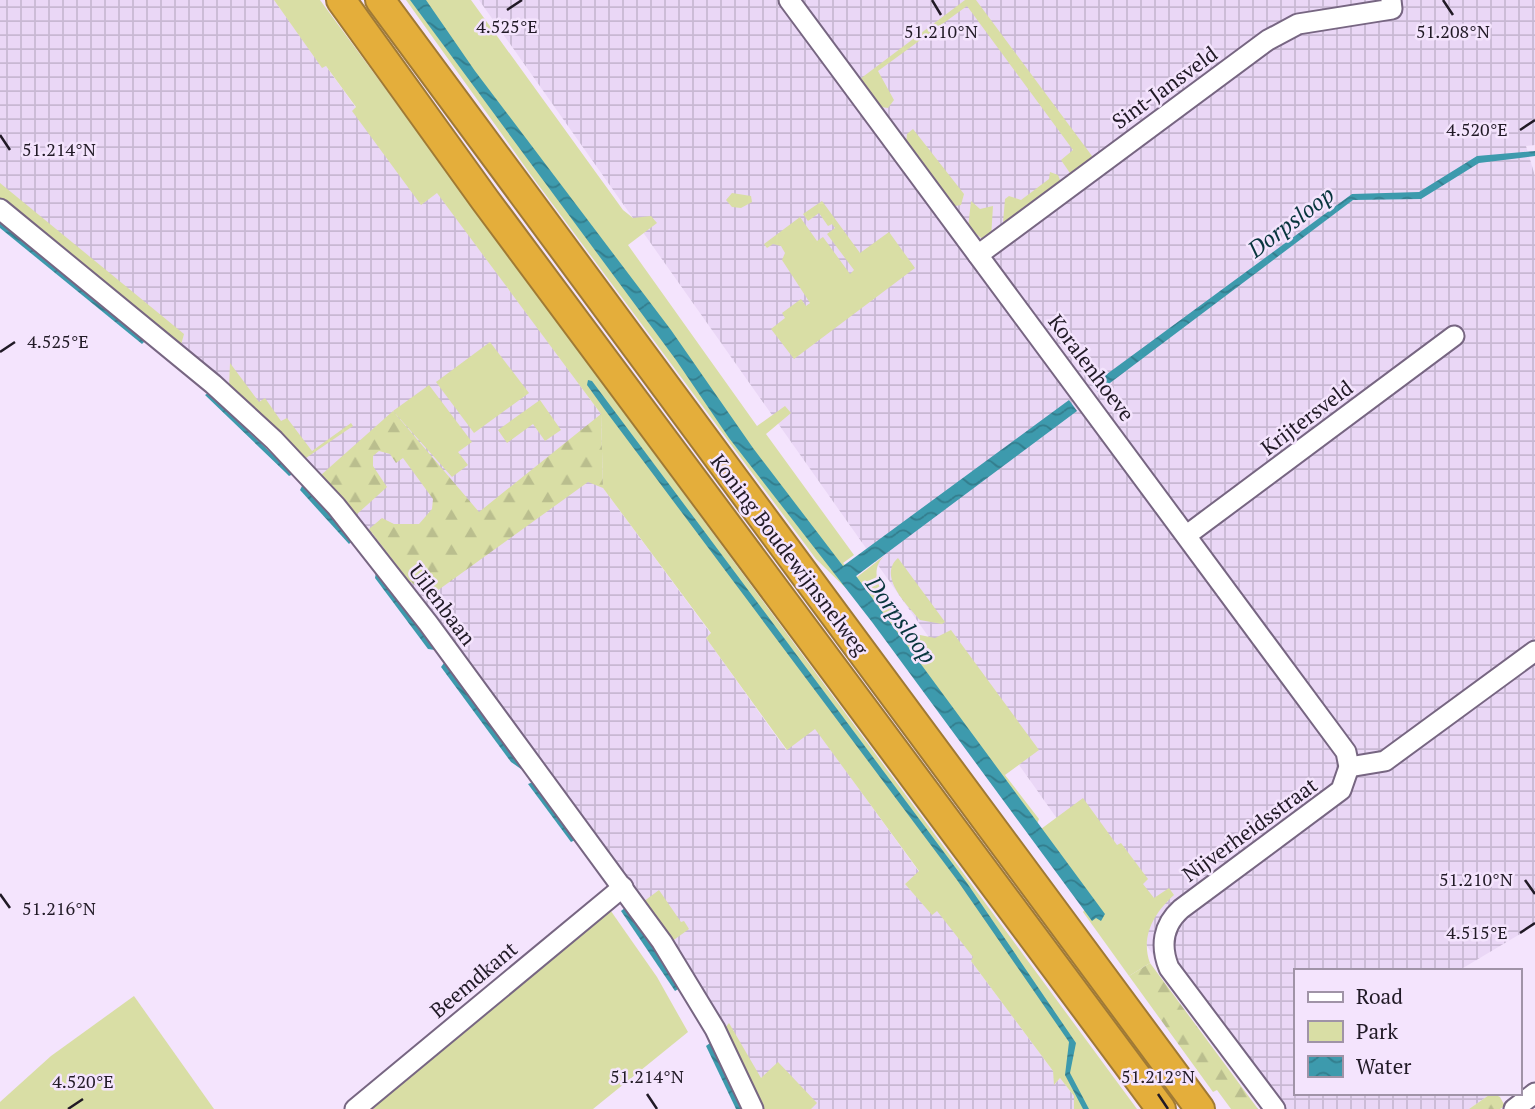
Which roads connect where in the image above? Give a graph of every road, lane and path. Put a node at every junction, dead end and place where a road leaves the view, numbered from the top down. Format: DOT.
graph roads {
  1 [pos="341,0"];
  2 [pos="380,0"];
  3 [pos="789,0"];
  4 [pos="1391,0"];
  5 [pos="0,209"];
  6 [pos="978,255"];
  7 [pos="1454,336"];
  8 [pos="1186,535"];
  9 [pos="1535,651"];
  10 [pos="1349,766"];
  11 [pos="623,887"];
  12 [pos="1535,1093"];
  13 [pos="355,1109"];
  14 [pos="753,1109"];
  15 [pos="1161,1109"];
  16 [pos="1200,1109"];
  17 [pos="1275,1109"];
  18 [pos="1514,1109"];
  1 -- 15 [label="highway, Koning Boudewijnsnelweg"];
  2 -- 16 [label="highway, Koning Boudewijnsnelweg"];
  3 -- 6 [label="street, Koralenhoeve"];
  4 -- 6 [label="street, Sint-Jansveld"];
  5 -- 11 [label="street, Uilenbaan"];
  6 -- 8 [label="street, Koralenhoeve"];
  7 -- 8 [label="street, Krijtersveld"];
  8 -- 10 [label="street, Koralenhoeve"];
  9 -- 10 [label="street"];
  10 -- 17 [label="street, Nijverheidsstraat"];
  11 -- 13 [label="street, Beemdkant"];
  11 -- 14 [label="street, Uilenbaan"];
  12 -- 18 [label="street"];
}
